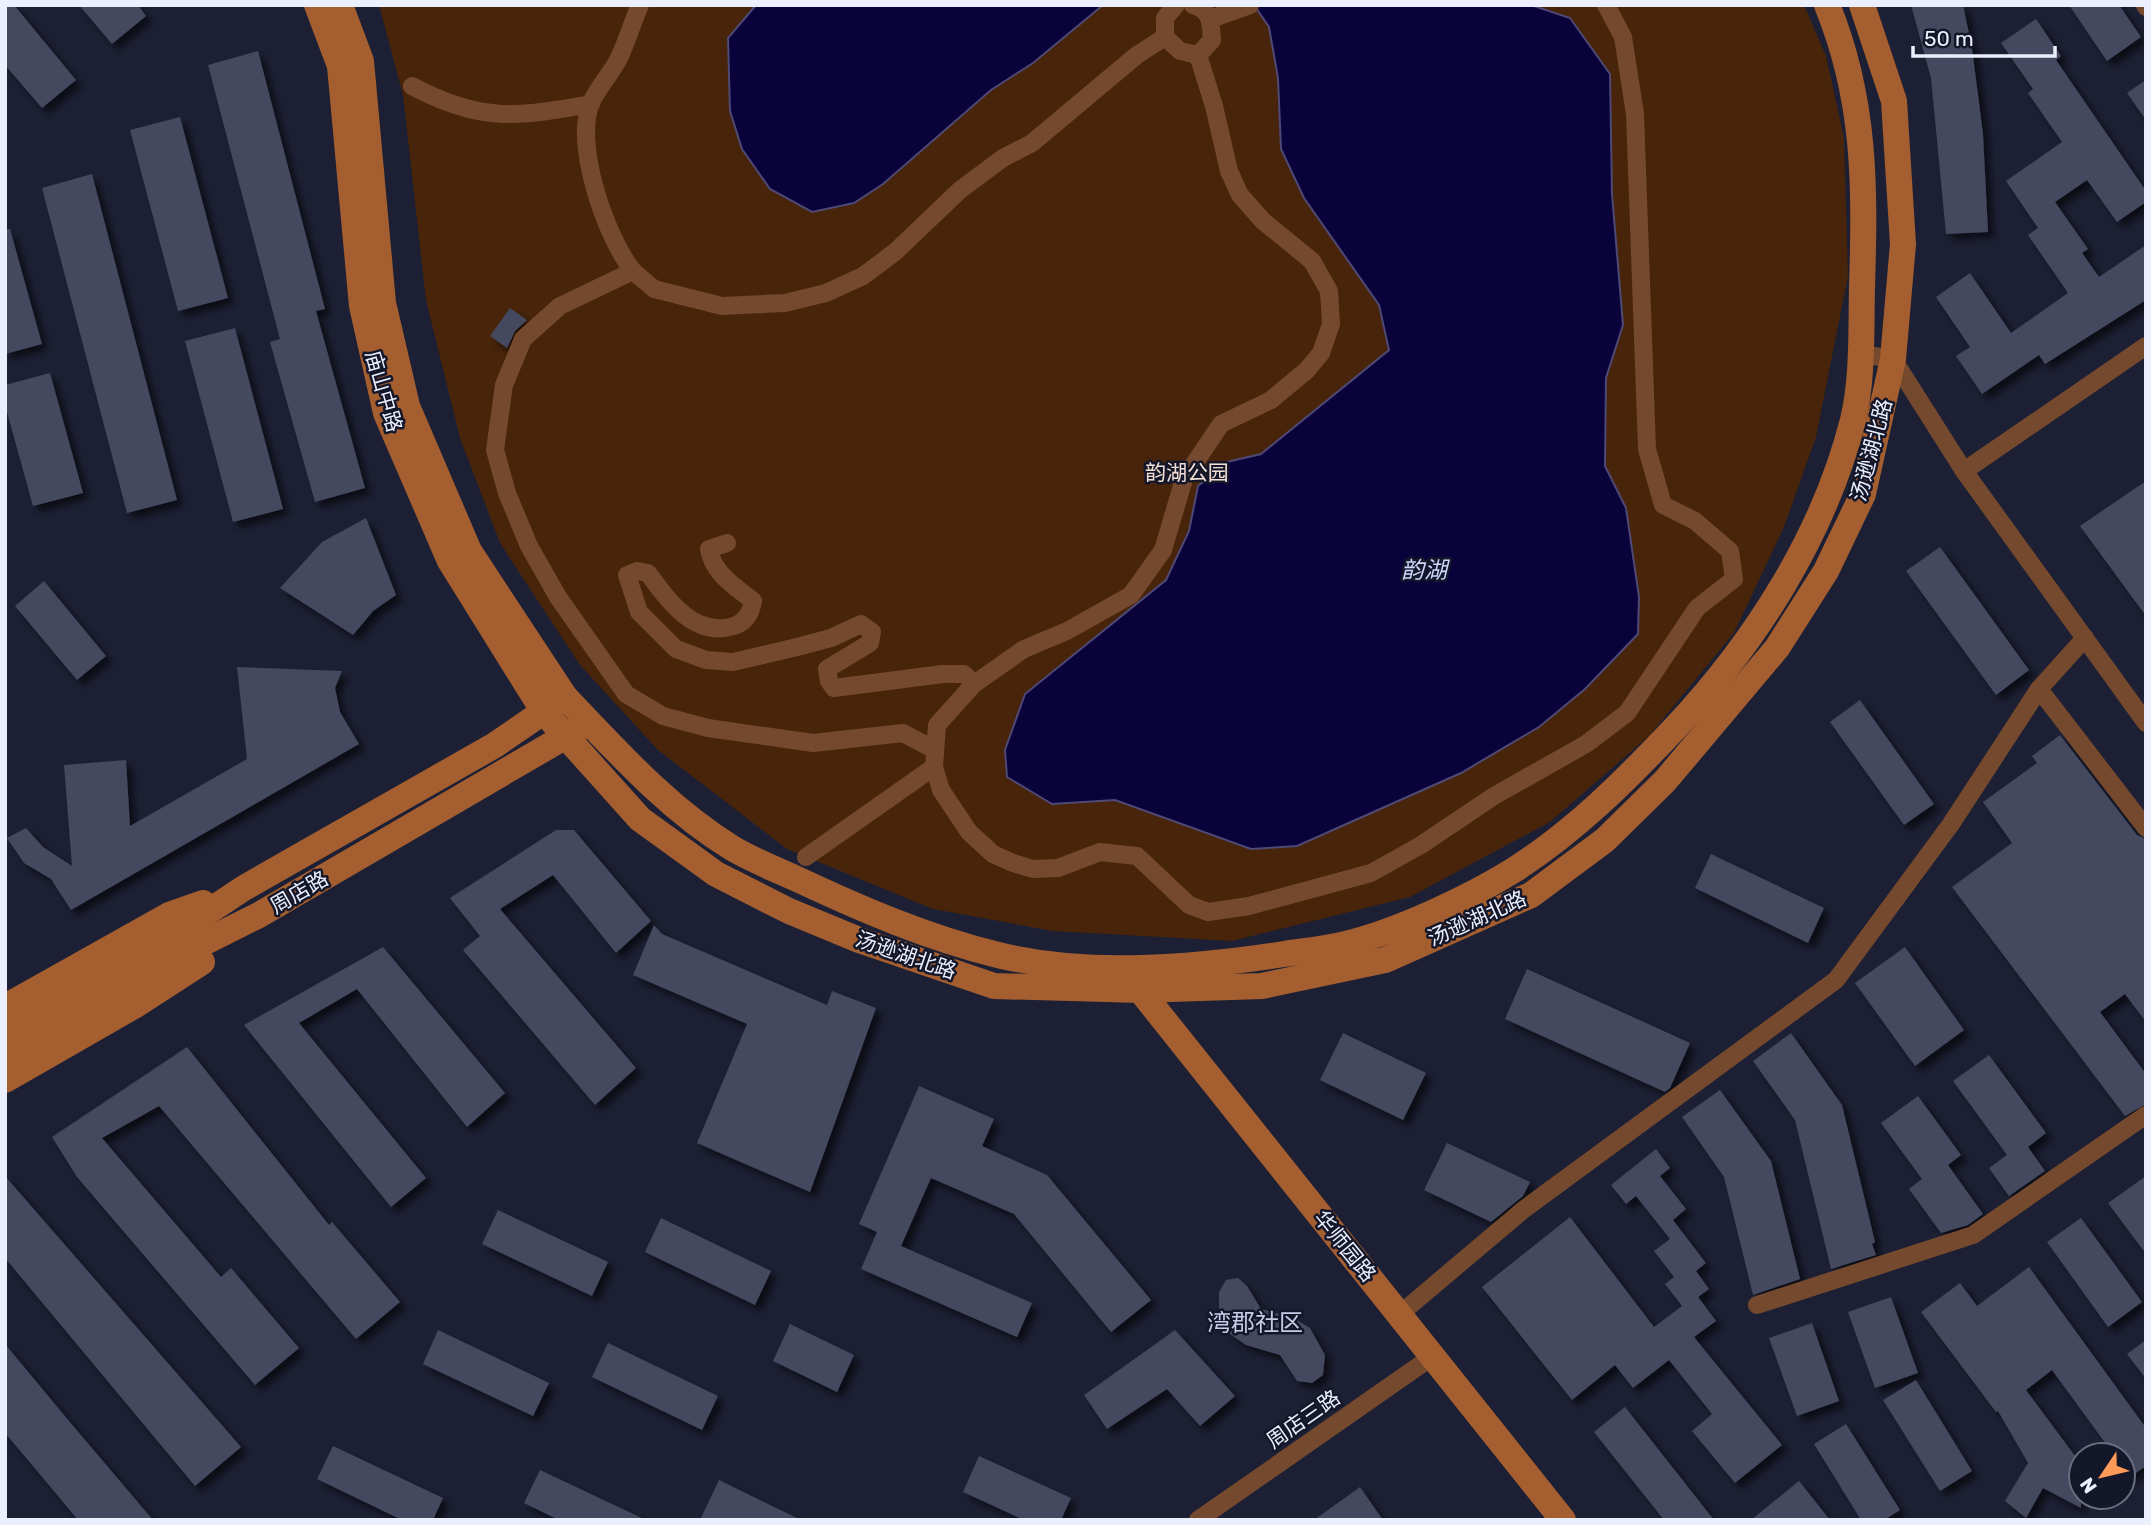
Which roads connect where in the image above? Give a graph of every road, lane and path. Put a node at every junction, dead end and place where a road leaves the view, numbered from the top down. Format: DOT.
graph roads {
  1 [pos="317,5"];
  2 [pos="340,5"];
  3 [pos="640,5"];
  4 [pos="1176,5"];
  5 [pos="1193,5"];
  6 [pos="1250,5"];
  7 [pos="1606,5"];
  8 [pos="1827,5"];
  9 [pos="1862,5"];
  10 [pos="1211,19"];
  11 [pos="1165,37"];
  12 [pos="1198,55"];
  13 [pos="412,86"];
  14 [pos="591,104"];
  15 [pos="633,271"];
  16 [pos="2146,346"];
  17 [pos="1861,354"];
  18 [pos="1893,359"];
  19 [pos="1965,471"];
  20 [pos="727,543"];
  21 [pos="2085,638"];
  22 [pos="974,684"];
  23 [pos="2039,688"];
  24 [pos="565,697"];
  25 [pos="544,712"];
  26 [pos="588,721"];
  27 [pos="2146,723"];
  28 [pos="565,738"];
  29 [pos="935,758"];
  30 [pos="2146,828"];
  31 [pos="806,857"];
  32 [pos="244,888"];
  33 [pos="259,915"];
  34 [pos="118,978"];
  35 [pos="1141,979"];
  36 [pos="5,1007"];
  37 [pos="5,1031"];
  38 [pos="5,1056"];
  39 [pos="5,1080"];
  40 [pos="2146,1115"];
  41 [pos="1757,1305"];
  42 [pos="1399,1314"];
  43 [pos="1433,1356"];
  44 [pos="1198,1520"];
  45 [pos="1563,1520"];
  1 -- 25 [label="street, 庙山中路"];
  2 -- 24 [label="street, 庙山中路"];
  3 -- 14 [label="street"];
  4 -- 11 [label="street"];
  5 -- 10 [label="street"];
  6 -- 10 [label="street"];
  7 -- 29 [label="street"];
  8 -- 17 [label="street, 汤逊湖北路"];
  9 -- 18 [label="street, 汤逊湖北路"];
  10 -- 12 [label="street"];
  11 -- 12 [label="street"];
  11 -- 15 [label="street"];
  12 -- 22 [label="street"];
  13 -- 14 [label="street"];
  14 -- 15 [label="street"];
  15 -- 29 [label="street"];
  16 -- 19 [label="street"];
  17 -- 18 [label="street"];
  17 -- 35 [label="street, 汤逊湖北路"];
  18 -- 19 [label="street"];
  18 -- 35 [label="street, 汤逊湖北路"];
  19 -- 21 [label="street"];
  20 -- 22 [label="street"];
  21 -- 23 [label="street"];
  21 -- 27 [label="street"];
  22 -- 29 [label="street"];
  23 -- 30 [label="street"];
  23 -- 42 [label="street"];
  24 -- 25 [label="street"];
  24 -- 26 [label="street, 汤逊湖北路"];
  25 -- 28 [label="street, 庙山中路"];
  25 -- 32 [label="street, 周店路"];
  26 -- 28 [label="street, 周店路"];
  26 -- 35 [label="street, 汤逊湖北路"];
  28 -- 33 [label="street, 周店路"];
  28 -- 35 [label="street, 汤逊湖北路"];
  29 -- 31 [label="street"];
  32 -- 34 [label="street, 周店路"];
  32 -- 36 [label="street"];
  33 -- 34 [label="street, 周店路"];
  33 -- 39 [label="street"];
  34 -- 37 [label="street, 周店路"];
  34 -- 38 [label="street, 周店路"];
  35 -- 42 [label="street, 华师园路"];
  40 -- 41 [label="street"];
  42 -- 43 [label="street, 华师园路"];
  43 -- 44 [label="street, 周店三路"];
  43 -- 45 [label="street, 华师园路"];
}
